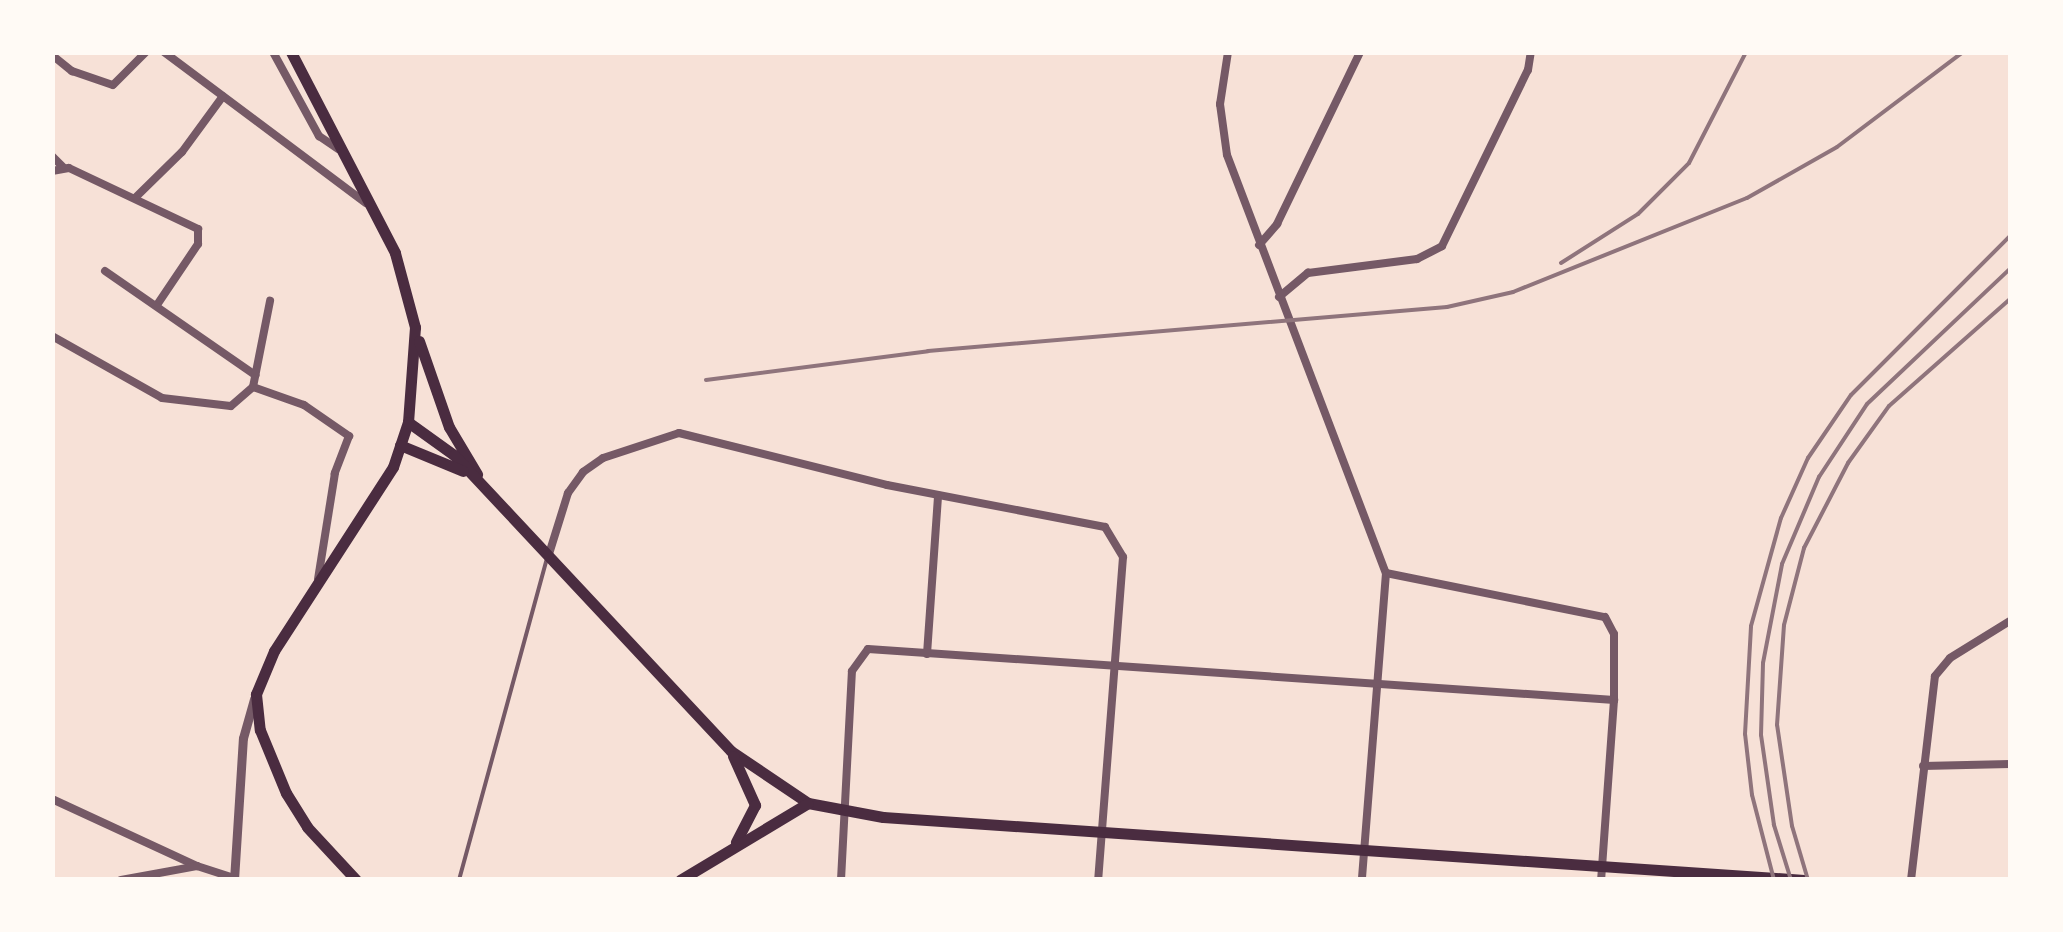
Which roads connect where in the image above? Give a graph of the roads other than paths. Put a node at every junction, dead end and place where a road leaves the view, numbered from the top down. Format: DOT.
graph roads {
  1 [pos="146,52"];
  2 [pos="164,52"];
  3 [pos="274,52"];
  4 [pos="291,52"];
  5 [pos="1228,52"];
  6 [pos="1360,52"];
  7 [pos="1531,52"];
  8 [pos="52,54"];
  9 [pos="222,96"];
  10 [pos="346,154"];
  11 [pos="52,156"];
  12 [pos="63,167"];
  13 [pos="52,171"];
  14 [pos="136,197"];
  15 [pos="374,209"];
  16 [pos="1259,245"];
  17 [pos="105,271"];
  18 [pos="1279,297"];
  19 [pos="270,301"];
  20 [pos="157,305"];
  21 [pos="415,327"];
  22 [pos="52,336"];
  23 [pos="256,375"];
  24 [pos="253,387"];
  25 [pos="408,422"];
  26 [pos="400,445"];
  27 [pos="471,476"];
  28 [pos="487,491"];
  29 [pos="938,495"];
  30 [pos="549,554"];
  31 [pos="1386,574"];
  32 [pos="316,588"];
  33 [pos="2010,621"];
  34 [pos="926,654"];
  35 [pos="1115,665"];
  36 [pos="1379,682"];
  37 [pos="256,694"];
  38 [pos="1614,700"];
  39 [pos="731,751"];
  40 [pos="2010,764"];
  41 [pos="1923,766"];
  42 [pos="52,799"];
  43 [pos="808,804"];
  44 [pos="844,811"];
  45 [pos="1102,832"];
  46 [pos="734,845"];
  47 [pos="1364,846"];
  48 [pos="197,866"];
  49 [pos="1602,874"];
  50 [pos="234,879"];
  51 [pos="121,880"];
  52 [pos="356,880"];
  53 [pos="459,880"];
  54 [pos="680,880"];
  55 [pos="841,880"];
  56 [pos="1098,880"];
  57 [pos="1362,880"];
  58 [pos="1804,880"];
  59 [pos="1911,880"];
  1 -- 8 [label="street"];
  2 -- 9 [label="street"];
  3 -- 10 [label="street"];
  4 -- 10 [label="main road"];
  5 -- 16 [label="street"];
  6 -- 16 [label="street"];
  7 -- 18 [label="street"];
  9 -- 14 [label="street"];
  9 -- 15 [label="street"];
  10 -- 15 [label="main road"];
  11 -- 12 [label="street"];
  12 -- 13 [label="street"];
  12 -- 14 [label="street"];
  14 -- 20 [label="street"];
  15 -- 21 [label="main road"];
  16 -- 18 [label="street"];
  17 -- 20 [label="street"];
  18 -- 31 [label="street"];
  19 -- 23 [label="street"];
  20 -- 23 [label="street"];
  21 -- 25 [label="main road"];
  21 -- 28 [label="main road"];
  22 -- 24 [label="street"];
  23 -- 24 [label="street"];
  24 -- 32 [label="street"];
  25 -- 26 [label="main road"];
  25 -- 27 [label="main road"];
  26 -- 27 [label="main road"];
  26 -- 32 [label="main road"];
  27 -- 28 [label="main road"];
  28 -- 30 [label="main road"];
  29 -- 30 [label="street"];
  29 -- 34 [label="street"];
  29 -- 35 [label="street"];
  30 -- 39 [label="main road"];
  30 -- 53 [label="lane"];
  31 -- 36 [label="street"];
  31 -- 38 [label="street"];
  32 -- 37 [label="main road"];
  33 -- 41 [label="street"];
  34 -- 35 [label="street"];
  34 -- 44 [label="street"];
  35 -- 36 [label="street"];
  35 -- 45 [label="street"];
  36 -- 38 [label="street"];
  36 -- 47 [label="street"];
  37 -- 50 [label="street"];
  37 -- 52 [label="main road"];
  38 -- 49 [label="street"];
  39 -- 43 [label="main road"];
  39 -- 46 [label="main road"];
  40 -- 41 [label="street"];
  41 -- 59 [label="street"];
  42 -- 48 [label="street"];
  43 -- 44 [label="main road"];
  43 -- 46 [label="main road"];
  44 -- 45 [label="main road"];
  44 -- 55 [label="street"];
  45 -- 47 [label="main road"];
  45 -- 56 [label="street"];
  46 -- 54 [label="main road"];
  47 -- 49 [label="main road"];
  47 -- 57 [label="street"];
  48 -- 50 [label="street"];
  48 -- 51 [label="street"];
  49 -- 58 [label="main road"];
}
